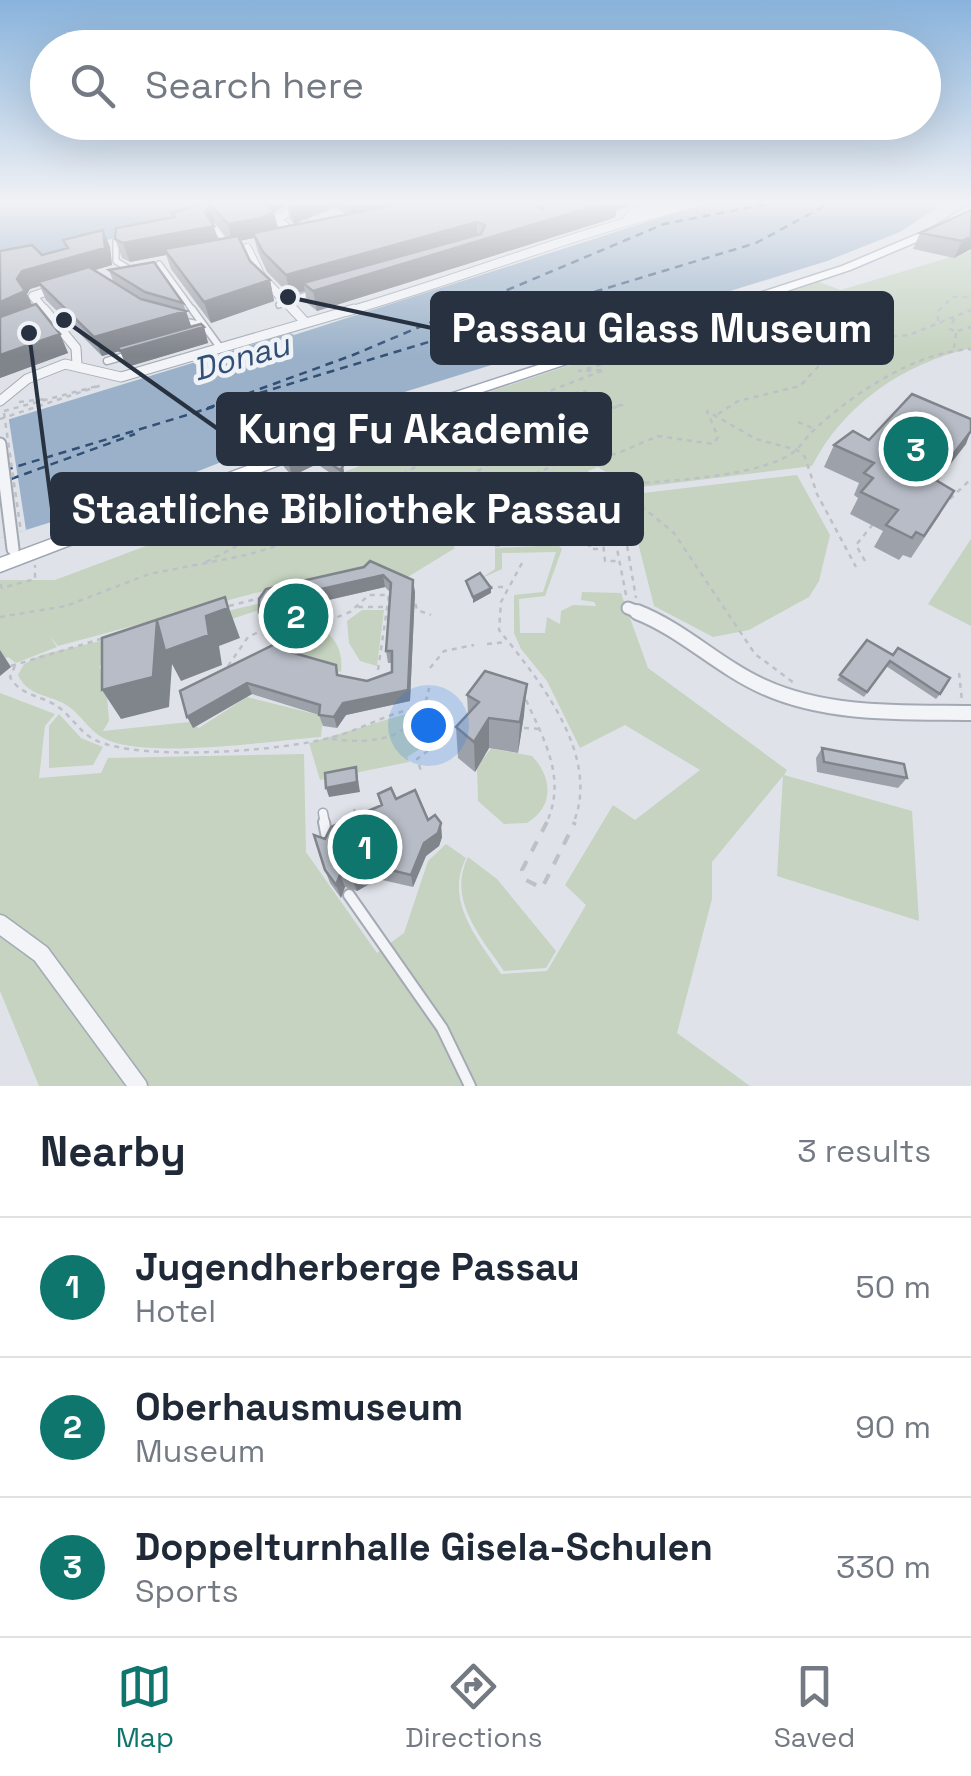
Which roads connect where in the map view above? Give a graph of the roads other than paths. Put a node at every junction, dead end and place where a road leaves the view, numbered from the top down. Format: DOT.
graph roads {
  1 [pos="116,254"];
  2 [pos="250,254"];
  3 [pos="538,254"];
  4 [pos="863,254"];
  5 [pos="883,254"];
  6 [pos="174,261"];
  7 [pos="158,264"];
  8 [pos="130,270"];
  9 [pos="112,273"];
  10 [pos="331,287"];
  11 [pos="57,288"];
  12 [pos="282,303"];
  13 [pos="48,312"];
  14 [pos="32,318"];
  15 [pos="173,319"];
  16 [pos="304,321"];
  17 [pos="207,329"];
  18 [pos="192,337"];
  19 [pos="220,346"];
  20 [pos="141,351"];
  21 [pos="108,361"];
  22 [pos="77,364"];
  23 [pos="2,382"];
  24 [pos="18,384"];
  25 [pos="3,408"];
  26 [pos="0,444"];
  27 [pos="10,549"];
  28 [pos="633,610"];
  29 [pos="968,713"];
  30 [pos="323,814"];
  31 [pos="328,844"];
  32 [pos="350,895"];
  33 [pos="0,924"];
  34 [pos="138,1086"];
  35 [pos="470,1086"];
  1 -- 8 [label="street"];
  2 -- 12 [label="street"];
  3 -- 16 [label="street"];
  4 -- 27 [label="main road"];
  5 -- 27 [label="main road"];
  6 -- 7 [label="street"];
  7 -- 8 [label="street"];
  7 -- 17 [label="street"];
  8 -- 9 [label="street"];
  10 -- 12 [label="street"];
  11 -- 13 [label="street"];
  12 -- 16 [label="street"];
  13 -- 14 [label="street"];
  13 -- 22 [label="street"];
  15 -- 17 [label="street"];
  16 -- 19 [label="street"];
  17 -- 18 [label="street"];
  17 -- 19 [label="street"];
  19 -- 22 [label="street"];
  20 -- 21 [label="street"];
  22 -- 24 [label="street"];
  23 -- 24 [label="street"];
  24 -- 25 [label="street"];
  26 -- 27 [label="street"];
  28 -- 29 [label="street"];
  30 -- 31 [label="lane"];
  32 -- 35 [label="lane"];
  33 -- 34 [label="street"];
}
